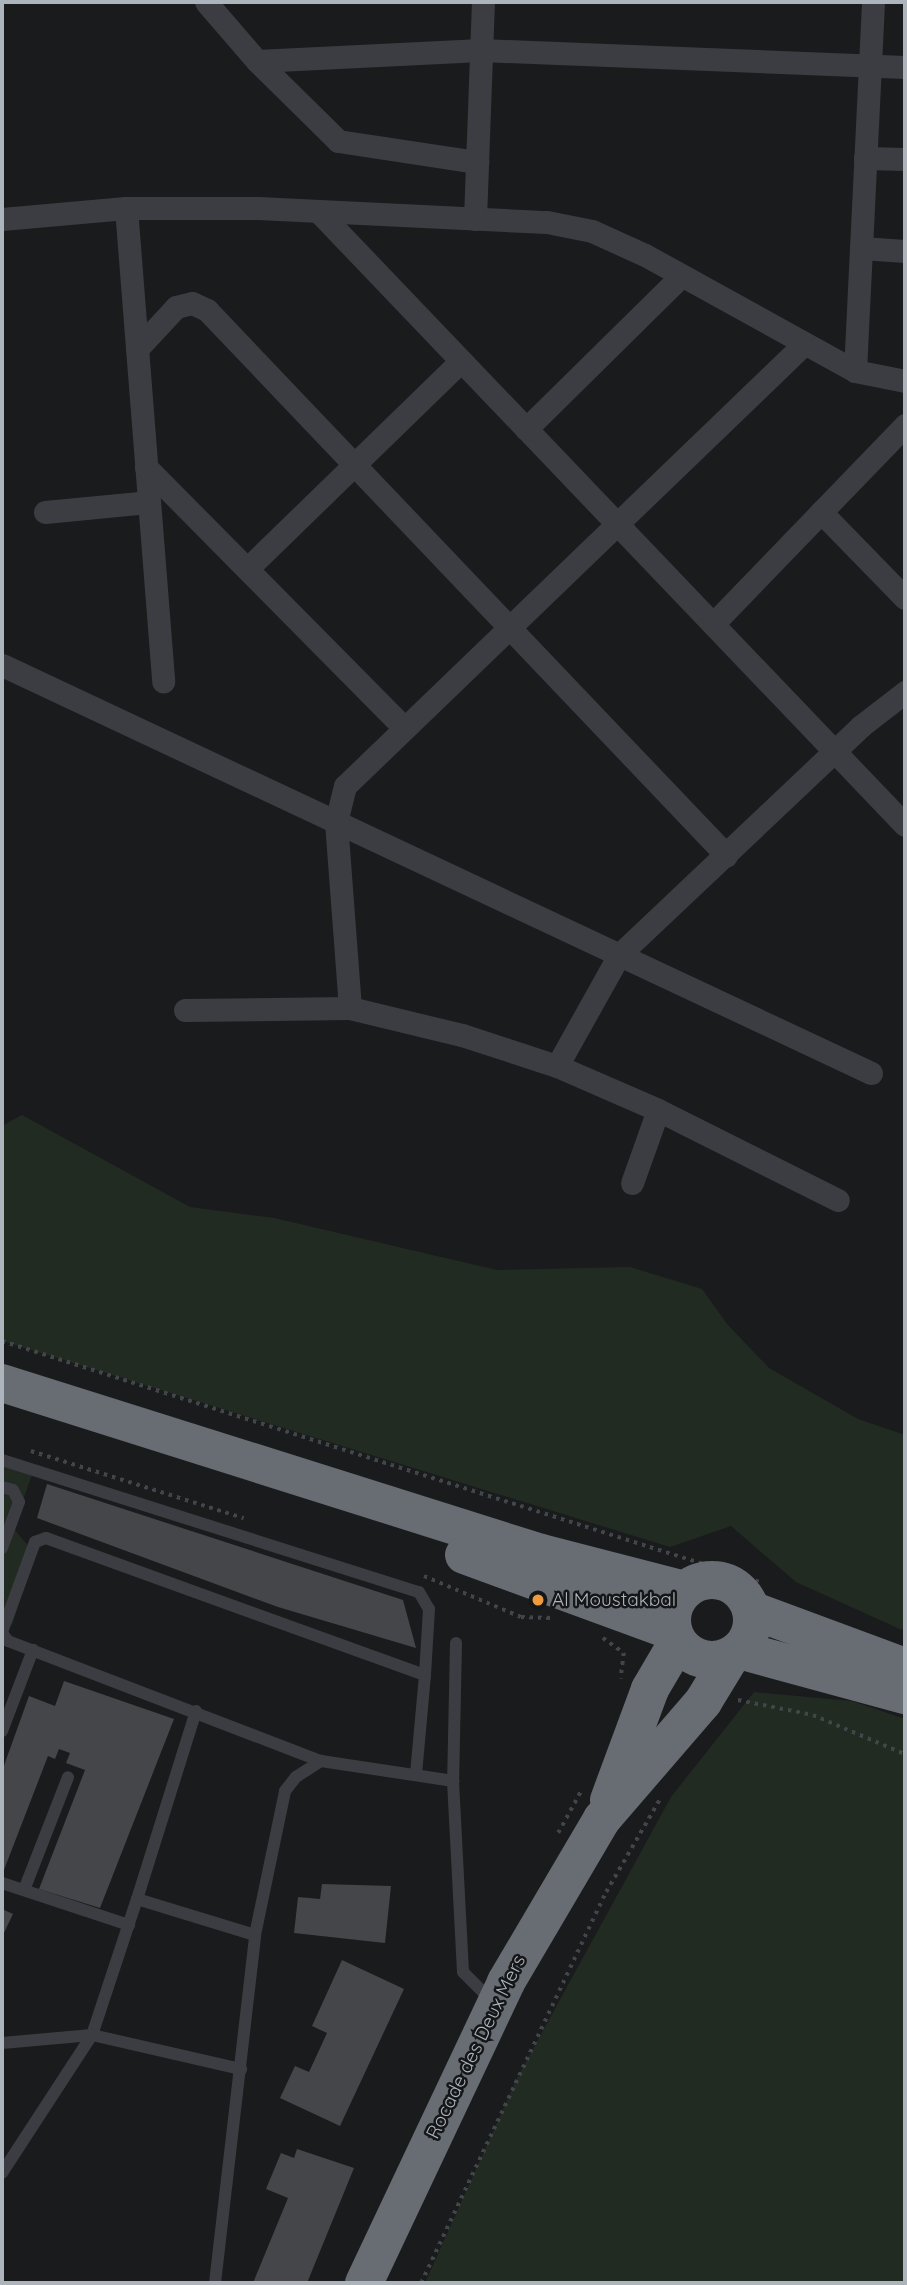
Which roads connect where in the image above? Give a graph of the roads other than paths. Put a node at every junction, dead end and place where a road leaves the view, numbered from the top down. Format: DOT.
graph roads {
  1 [pos="206,2"];
  2 [pos="483,2"];
  3 [pos="873,2"];
  4 [pos="481,50"];
  5 [pos="257,61"];
  6 [pos="870,66"];
  7 [pos="905,67"];
  8 [pos="865,158"];
  9 [pos="905,159"];
  10 [pos="477,162"];
  11 [pos="125,208"];
  12 [pos="318,211"];
  13 [pos="2,219"];
  14 [pos="475,219"];
  15 [pos="861,248"];
  16 [pos="905,251"];
  17 [pos="681,276"];
  18 [pos="803,345"];
  19 [pos="136,349"];
  20 [pos="461,361"];
  21 [pos="855,371"];
  22 [pos="905,381"];
  23 [pos="905,425"];
  24 [pos="526,429"];
  25 [pos="354,465"];
  26 [pos="146,467"];
  27 [pos="149,502"];
  28 [pos="45,512"];
  29 [pos="821,512"];
  30 [pos="617,524"];
  31 [pos="248,568"];
  32 [pos="905,598"];
  33 [pos="713,624"];
  34 [pos="509,627"];
  35 [pos="2,665"];
  36 [pos="163,682"];
  37 [pos="905,692"];
  38 [pos="404,728"];
  39 [pos="835,752"];
  40 [pos="336,822"];
  41 [pos="905,825"];
  42 [pos="726,855"];
  43 [pos="619,955"];
  44 [pos="350,1008"];
  45 [pos="185,1010"];
  46 [pos="557,1066"];
  47 [pos="871,1073"];
  48 [pos="658,1110"];
  49 [pos="632,1183"];
  50 [pos="838,1200"];
  51 [pos="2,1382"];
  52 [pos="2,1410"];
  53 [pos="2,1460"];
  54 [pos="2,1487"];
  55 [pos="2,1548"];
  56 [pos="685,1590"];
  57 [pos="756,1596"];
  58 [pos="6,1610"];
  59 [pos="2,1633"];
  60 [pos="674,1637"];
  61 [pos="456,1643"];
  62 [pos="33,1650"];
  63 [pos="735,1653"];
  64 [pos="905,1667"];
  65 [pos="425,1675"];
  66 [pos="905,1695"];
  67 [pos="196,1711"];
  68 [pos="2,1731"];
  69 [pos="321,1761"];
  70 [pos="416,1773"];
  71 [pos="68,1777"];
  72 [pos="453,1781"];
  73 [pos="602,1819"];
  74 [pos="2,1882"];
  75 [pos="24,1890"];
  76 [pos="137,1899"];
  77 [pos="129,1925"];
  78 [pos="255,1935"];
  79 [pos="495,2004"];
  80 [pos="92,2035"];
  81 [pos="2,2043"];
  82 [pos="242,2069"];
  83 [pos="2,2173"];
  84 [pos="215,2283"];
  85 [pos="364,2283"];
  1 -- 5 [label="street"];
  2 -- 4 [label="street"];
  3 -- 6 [label="street"];
  4 -- 5 [label="street"];
  4 -- 6 [label="street"];
  4 -- 10 [label="street"];
  5 -- 10 [label="street"];
  6 -- 7 [label="street"];
  6 -- 8 [label="street"];
  8 -- 9 [label="street"];
  8 -- 15 [label="street"];
  10 -- 14 [label="street"];
  11 -- 12 [label="street"];
  11 -- 13 [label="street"];
  11 -- 19 [label="street"];
  12 -- 14 [label="street"];
  12 -- 20 [label="street"];
  14 -- 17 [label="street"];
  15 -- 16 [label="street"];
  15 -- 21 [label="street"];
  17 -- 18 [label="street"];
  17 -- 24 [label="street"];
  18 -- 21 [label="street"];
  18 -- 30 [label="street"];
  19 -- 25 [label="street"];
  19 -- 26 [label="street"];
  20 -- 24 [label="street"];
  20 -- 25 [label="street"];
  21 -- 22 [label="street"];
  23 -- 29 [label="street"];
  24 -- 30 [label="street"];
  25 -- 31 [label="street"];
  25 -- 34 [label="street"];
  26 -- 27 [label="street"];
  26 -- 31 [label="street"];
  27 -- 28 [label="street"];
  27 -- 36 [label="street"];
  29 -- 32 [label="street"];
  29 -- 33 [label="street"];
  30 -- 33 [label="street"];
  30 -- 34 [label="street"];
  31 -- 38 [label="street"];
  33 -- 39 [label="street"];
  34 -- 38 [label="street"];
  34 -- 42 [label="street"];
  35 -- 40 [label="street"];
  37 -- 39 [label="street"];
  38 -- 40 [label="street"];
  39 -- 41 [label="street"];
  39 -- 42 [label="street"];
  40 -- 43 [label="street"];
  40 -- 44 [label="street"];
  42 -- 43 [label="street"];
  43 -- 46 [label="street"];
  43 -- 47 [label="street"];
  44 -- 45 [label="street"];
  44 -- 46 [label="street"];
  46 -- 48 [label="street"];
  48 -- 49 [label="street"];
  48 -- 50 [label="street"];
  51 -- 56 [label="highway"];
  52 -- 60 [label="highway"];
  53 -- 65 [label="lane"];
  54 -- 55 [label="lane"];
  56 -- 57 [label="highway"];
  56 -- 60 [label="highway"];
  57 -- 63 [label="highway"];
  57 -- 64 [label="highway"];
  58 -- 59 [label="lane"];
  58 -- 65 [label="lane"];
  59 -- 62 [label="lane"];
  60 -- 63 [label="highway"];
  60 -- 73 [label="highway, Rocade des Deux Mers"];
  61 -- 72 [label="lane"];
  62 -- 67 [label="lane"];
  62 -- 68 [label="lane"];
  63 -- 66 [label="highway"];
  63 -- 73 [label="highway, Rocade des Deux Mers"];
  65 -- 70 [label="lane"];
  67 -- 69 [label="lane"];
  67 -- 76 [label="lane"];
  69 -- 70 [label="lane"];
  69 -- 78 [label="lane"];
  70 -- 72 [label="lane"];
  71 -- 75 [label="lane"];
  72 -- 79 [label="lane"];
  73 -- 79 [label="highway, Rocade des Deux Mers"];
  74 -- 75 [label="lane"];
  75 -- 77 [label="lane"];
  76 -- 77 [label="lane"];
  76 -- 78 [label="lane"];
  77 -- 80 [label="lane"];
  78 -- 82 [label="lane"];
  79 -- 85 [label="highway, Rocade des Deux Mers"];
  80 -- 81 [label="lane"];
  80 -- 82 [label="lane"];
  80 -- 83 [label="lane"];
  82 -- 84 [label="lane"];
}
